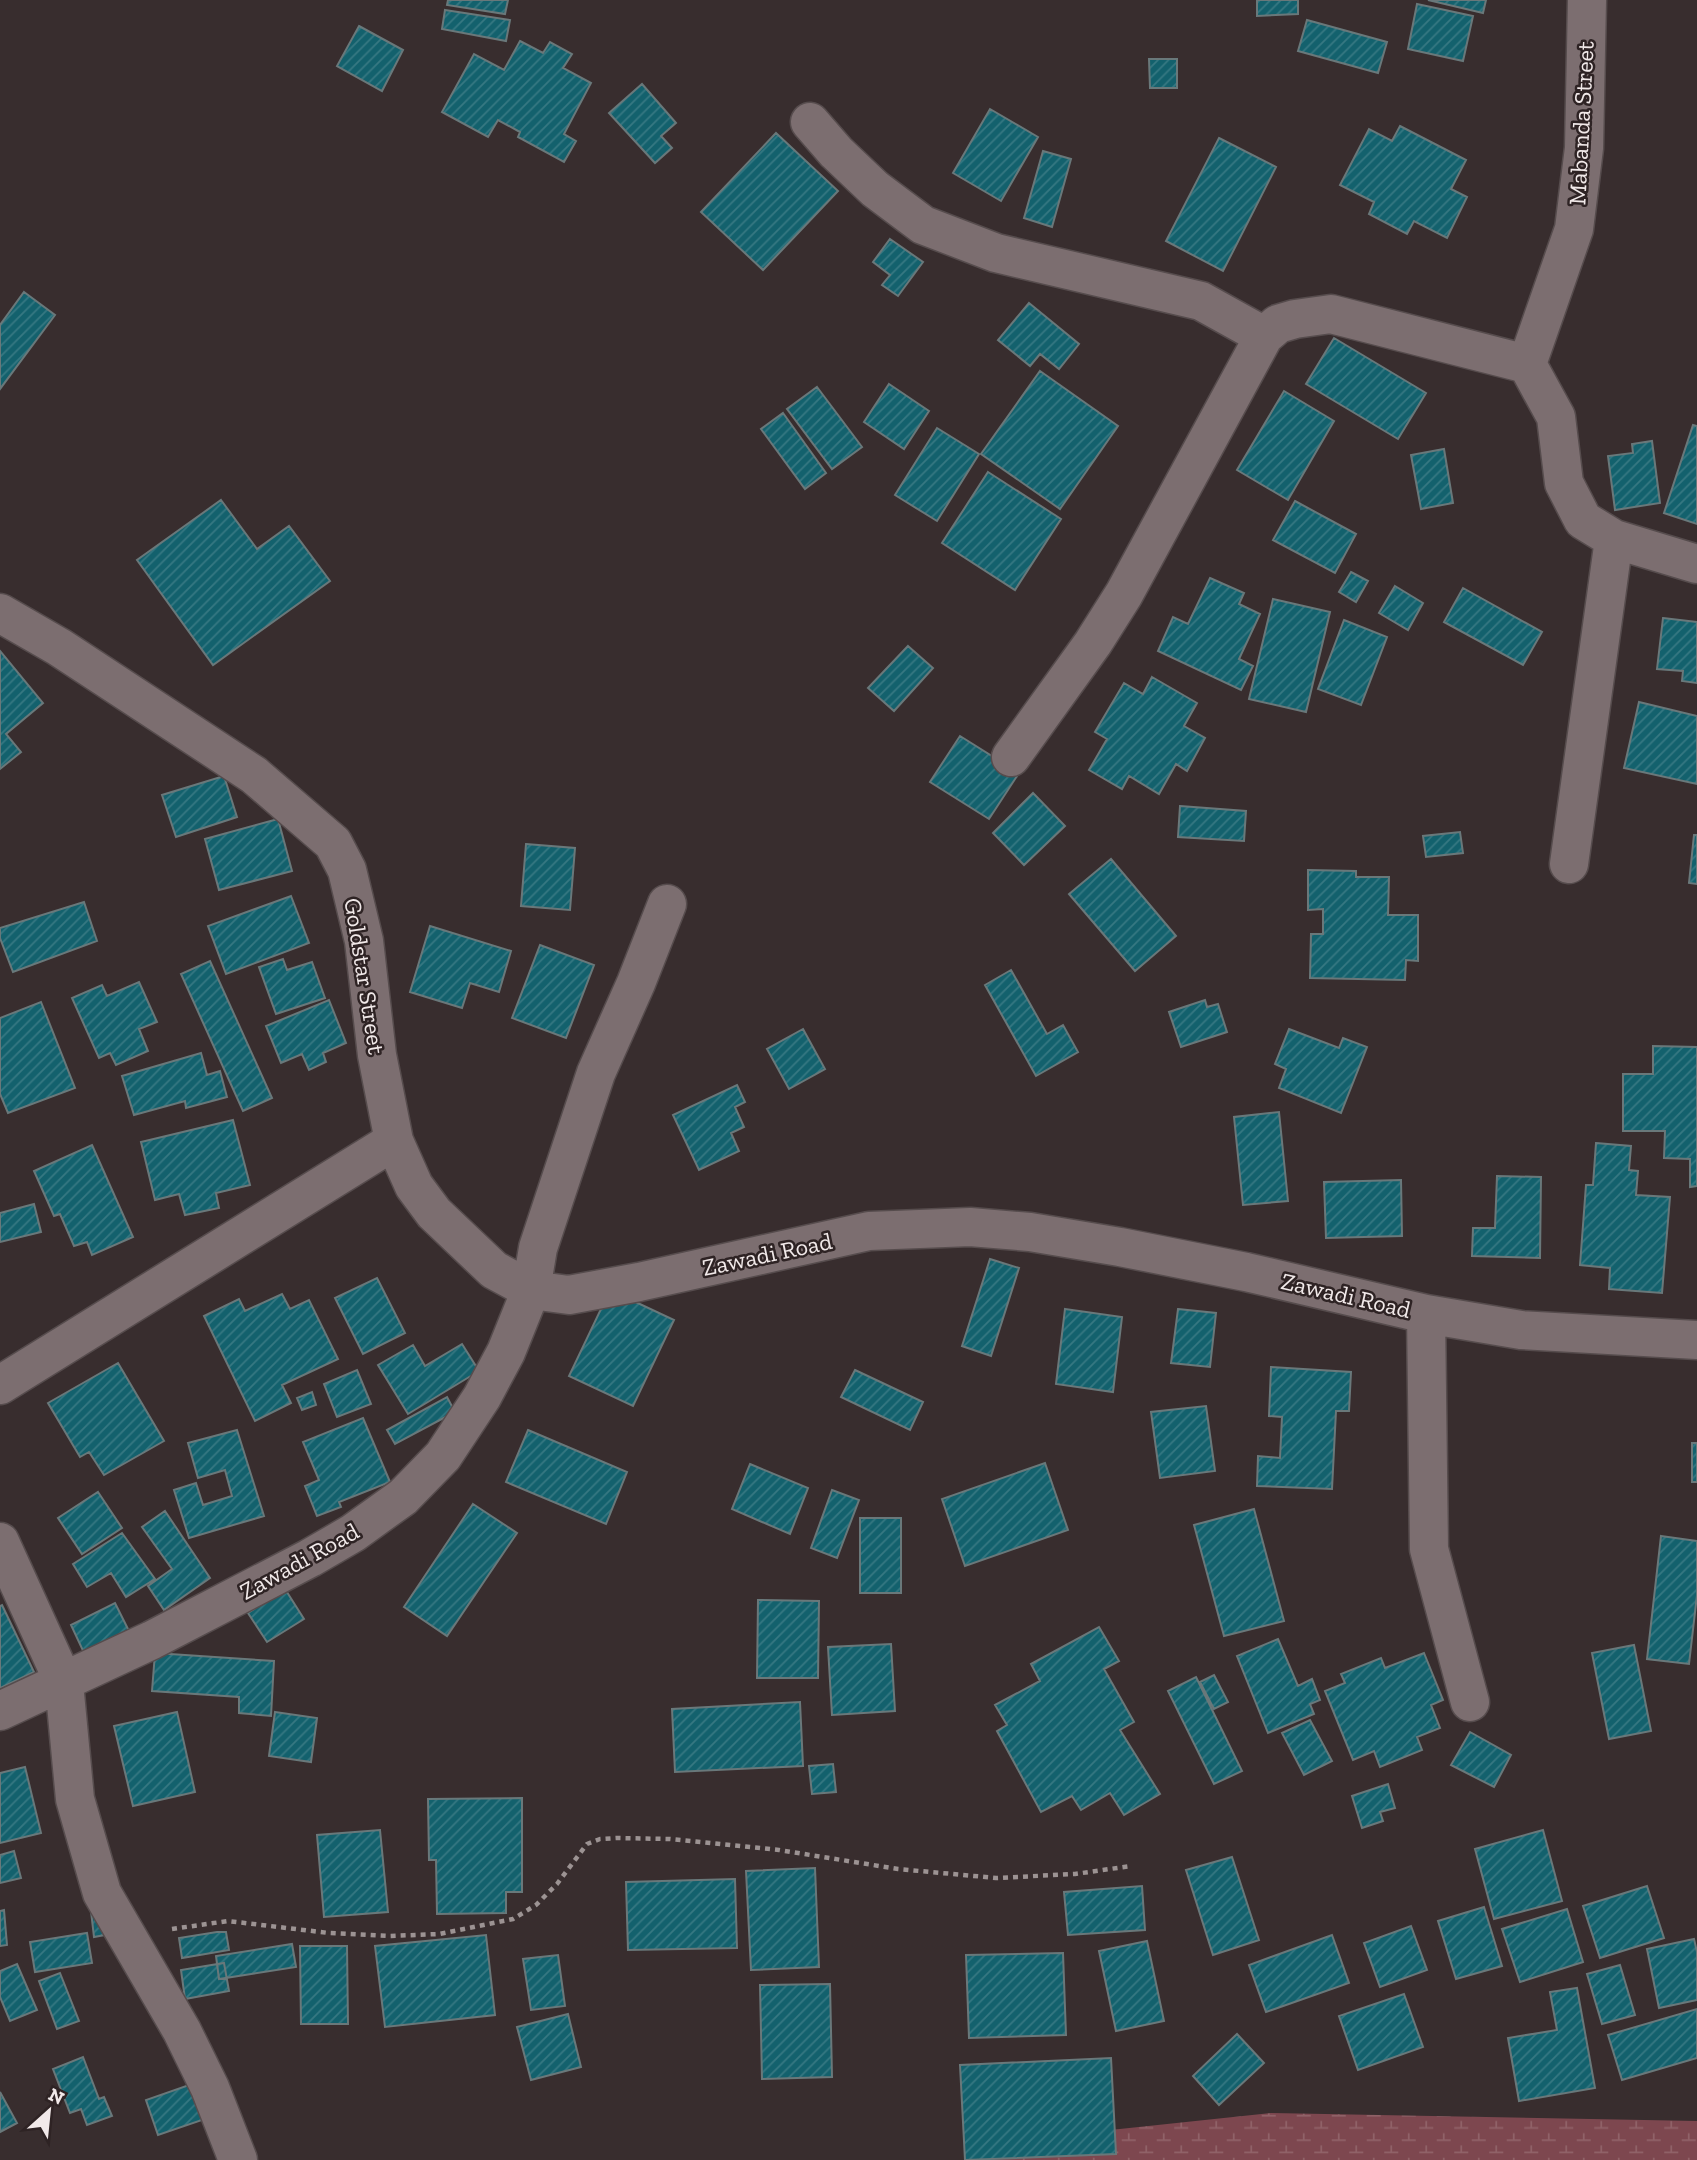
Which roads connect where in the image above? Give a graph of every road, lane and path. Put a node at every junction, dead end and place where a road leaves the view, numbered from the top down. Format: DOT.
graph roads {
  1 [pos="1587,0"];
  2 [pos="810,122"];
  3 [pos="1264,336"];
  4 [pos="1527,364"];
  5 [pos="1614,539"];
  6 [pos="1697,564"];
  7 [pos="0,613"];
  8 [pos="1011,757"];
  9 [pos="1569,864"];
  10 [pos="667,904"];
  11 [pos="394,1140"];
  12 [pos="531,1290"];
  13 [pos="1426,1314"];
  14 [pos="1697,1340"];
  15 [pos="0,1385"];
  16 [pos="0,1542"];
  17 [pos="64,1683"];
  18 [pos="1469,1702"];
  19 [pos="0,1711"];
  20 [pos="1131,1866"];
  21 [pos="131,1941"];
  22 [pos="239,2160"];
  1 -- 4 [label="street, Mabanda Street"];
  2 -- 3 [label="street"];
  3 -- 4 [label="street"];
  3 -- 8 [label="street"];
  4 -- 5 [label="street"];
  5 -- 6 [label="street"];
  5 -- 9 [label="street"];
  7 -- 11 [label="street, Goldstar Street"];
  10 -- 12 [label="street"];
  11 -- 12 [label="street, Goldstar Street"];
  11 -- 15 [label="street"];
  12 -- 13 [label="street, Zawadi Road"];
  12 -- 17 [label="street, Zawadi Road"];
  13 -- 14 [label="street, Zawadi Road"];
  13 -- 18 [label="street"];
  16 -- 17 [label="street"];
  17 -- 19 [label="street, Zawadi Road"];
  17 -- 21 [label="street"];
  20 -- 21 [label="path"];
  21 -- 22 [label="street"];
}
